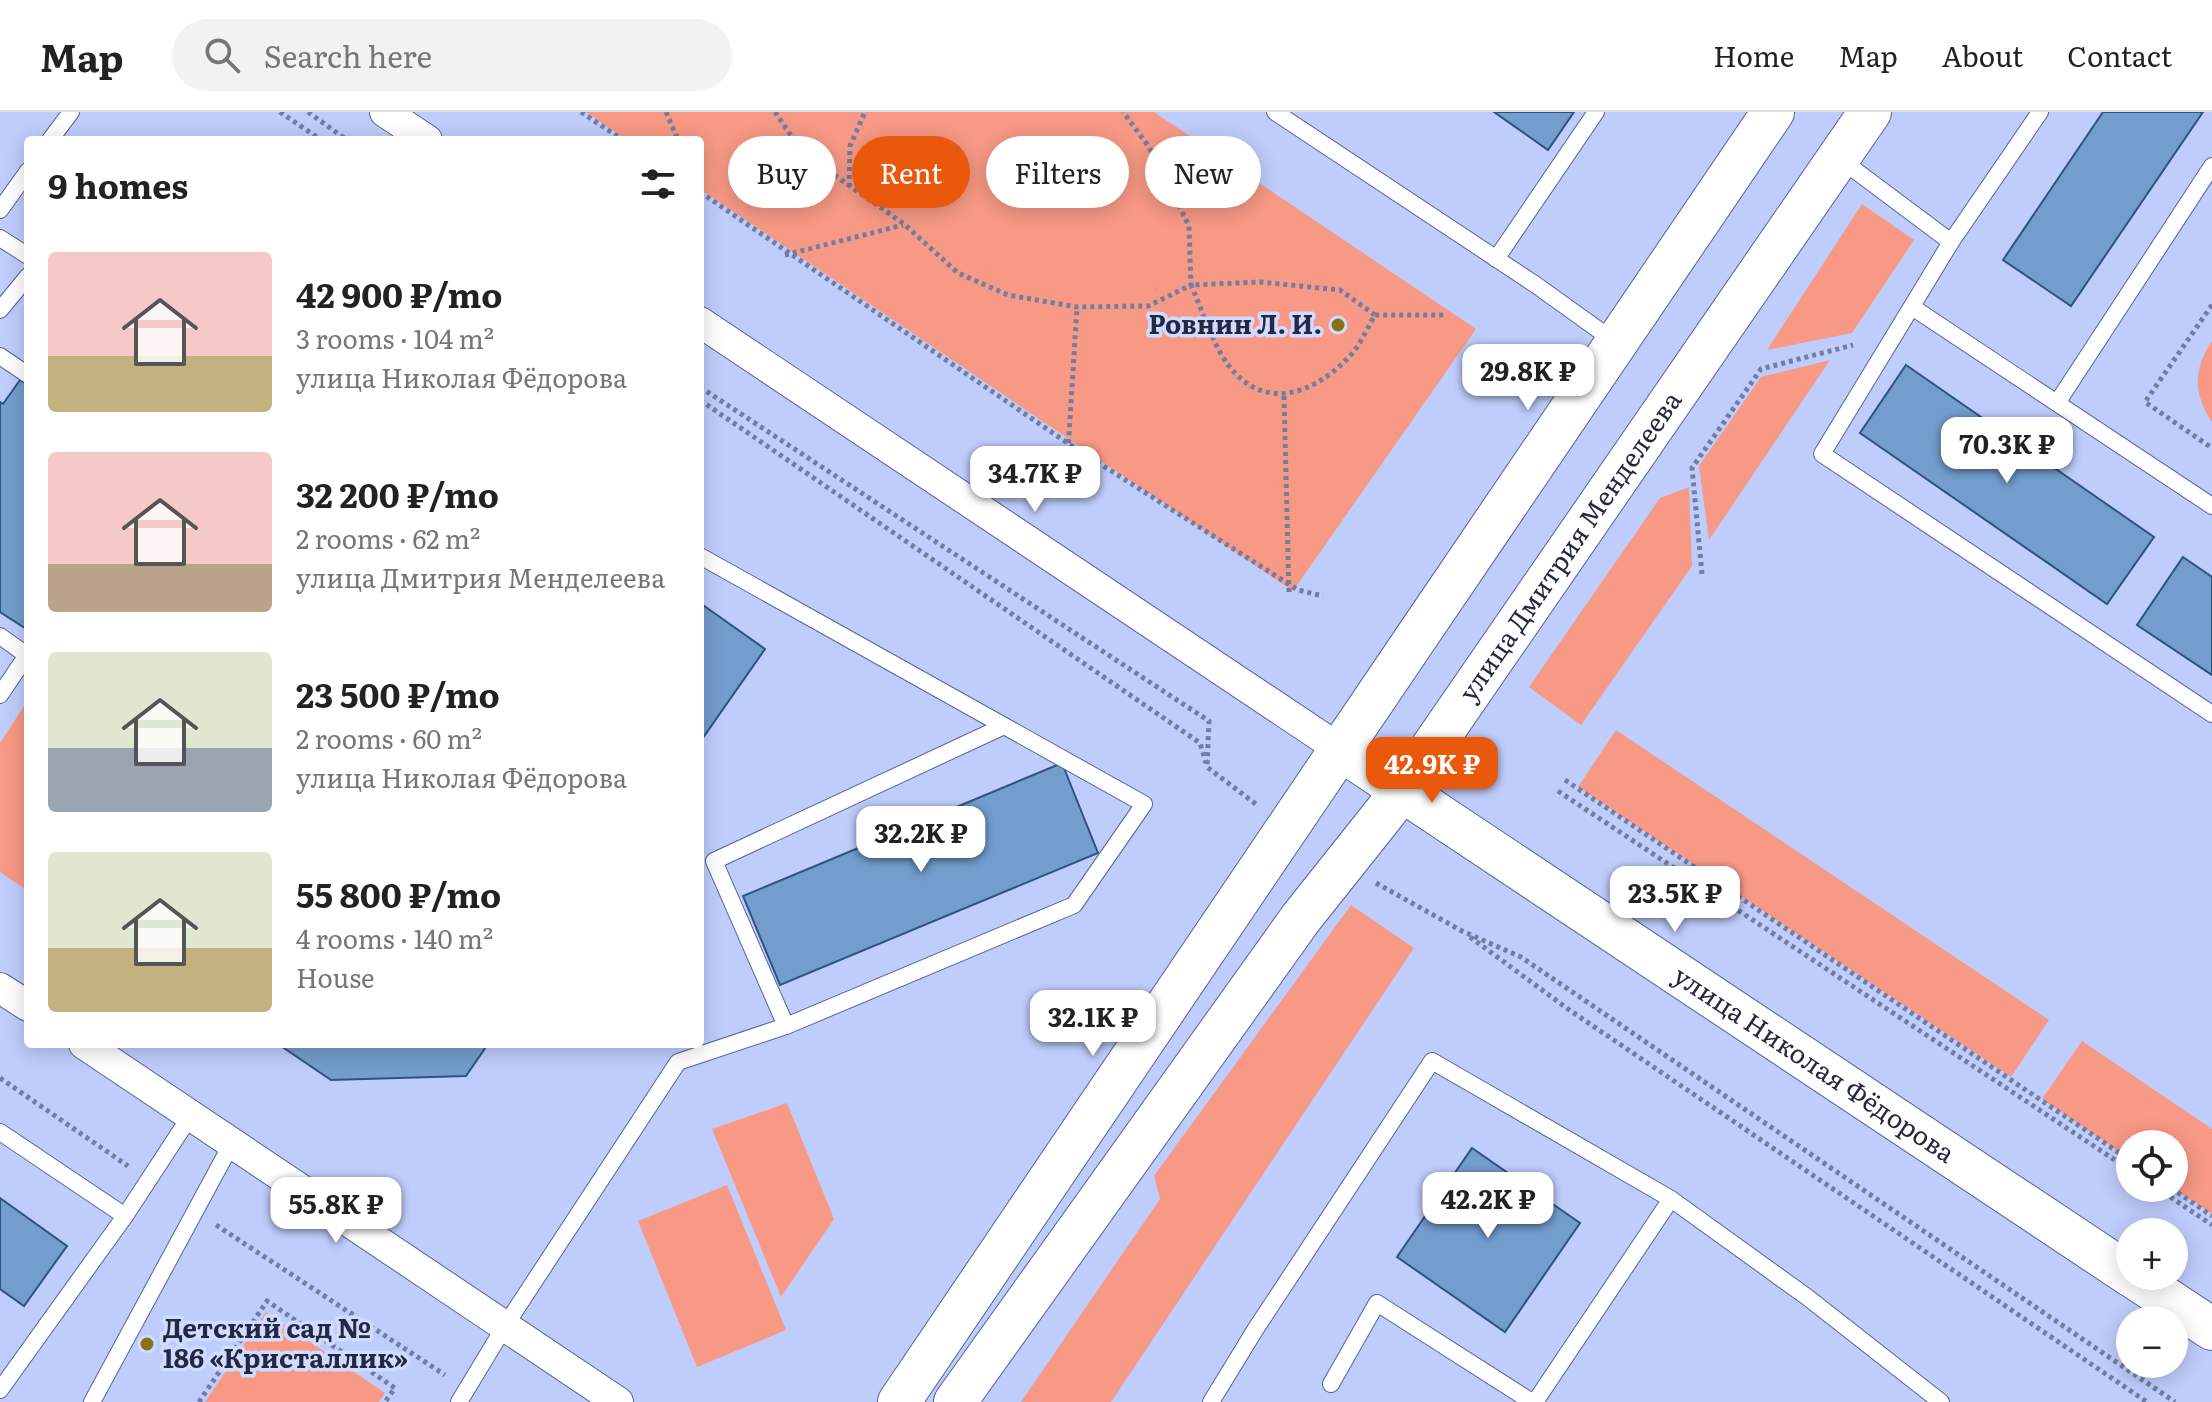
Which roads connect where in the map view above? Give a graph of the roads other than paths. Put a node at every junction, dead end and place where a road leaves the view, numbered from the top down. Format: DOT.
graph roads {
  1 [pos="71,112"];
  2 [pos="385,112"];
  3 [pos="1275,112"];
  4 [pos="1596,112"];
  5 [pos="1773,112"];
  6 [pos="1870,112"];
  7 [pos="2040,112"];
  8 [pos="53,136"];
  9 [pos="421,136"];
  10 [pos="1838,158"];
  11 [pos="2212,166"];
  12 [pos="24,177"];
  13 [pos="0,210"];
  14 [pos="0,238"];
  15 [pos="1951,242"];
  16 [pos="24,253"];
  17 [pos="1496,259"];
  18 [pos="24,281"];
  19 [pos="1912,307"];
  20 [pos="0,310"];
  21 [pos="704,326"];
  22 [pos="1616,342"];
  23 [pos="0,356"];
  24 [pos="24,372"];
  25 [pos="2057,403"];
  26 [pos="2212,506"];
  27 [pos="704,558"];
  28 [pos="0,636"];
  29 [pos="24,654"];
  30 [pos="24,660"];
  31 [pos="0,695"];
  32 [pos="2212,714"];
  33 [pos="1004,726"];
  34 [pos="1341,750"];
  35 [pos="1402,791"];
  36 [pos="0,988"];
  37 [pos="24,1003"];
  38 [pos="786,1026"];
  39 [pos="90,1048"];
  40 [pos="191,1115"];
  41 [pos="0,1132"];
  42 [pos="232,1143"];
  43 [pos="1671,1199"];
  44 [pos="125,1216"];
  45 [pos="2116,1265"];
  46 [pos="2154,1290"];
  47 [pos="505,1326"];
  48 [pos="2212,1329"];
  49 [pos="2,1384"];
  50 [pos="1331,1384"];
  51 [pos="462,1396"];
  52 [pos="92,1402"];
  53 [pos="618,1402"];
  54 [pos="899,1402"];
  55 [pos="955,1402"];
  56 [pos="1211,1402"];
  57 [pos="1534,1402"];
  58 [pos="1941,1402"];
  1 -- 8 [label="lane"];
  2 -- 9 [label="street"];
  3 -- 17 [label="lane"];
  4 -- 17 [label="lane"];
  5 -- 22 [label="street"];
  6 -- 10 [label="street, улица Дмитрия Менделеева"];
  7 -- 15 [label="lane"];
  10 -- 15 [label="lane"];
  10 -- 35 [label="street, улица Дмитрия Менделеева"];
  11 -- 25 [label="lane"];
  12 -- 13 [label="lane"];
  14 -- 16 [label="lane"];
  15 -- 19 [label="lane"];
  17 -- 22 [label="lane"];
  18 -- 20 [label="lane"];
  19 -- 25 [label="lane"];
  19 -- 32 [label="lane"];
  21 -- 34 [label="street, улица Николая Фёдорова"];
  22 -- 34 [label="street"];
  23 -- 24 [label="lane"];
  25 -- 26 [label="lane"];
  27 -- 33 [label="lane"];
  28 -- 29 [label="lane"];
  30 -- 31 [label="lane"];
  33 -- 38 [label="lane"];
  33 -- 38 [label="lane"];
  34 -- 35 [label="street, улица Николая Фёдорова"];
  34 -- 54 [label="street"];
  35 -- 45 [label="street, улица Николая Фёдорова"];
  35 -- 55 [label="street, улица Дмитрия Менделеева"];
  36 -- 37 [label="street"];
  38 -- 47 [label="lane"];
  39 -- 40 [label="street"];
  40 -- 42 [label="street"];
  40 -- 44 [label="lane"];
  41 -- 44 [label="lane"];
  42 -- 47 [label="street"];
  42 -- 52 [label="lane"];
  43 -- 56 [label="lane"];
  43 -- 57 [label="lane"];
  43 -- 58 [label="lane"];
  44 -- 49 [label="lane"];
  46 -- 48 [label="street, улица Николая Фёдорова"];
  47 -- 51 [label="lane"];
  47 -- 53 [label="street"];
  50 -- 57 [label="lane"];
}
